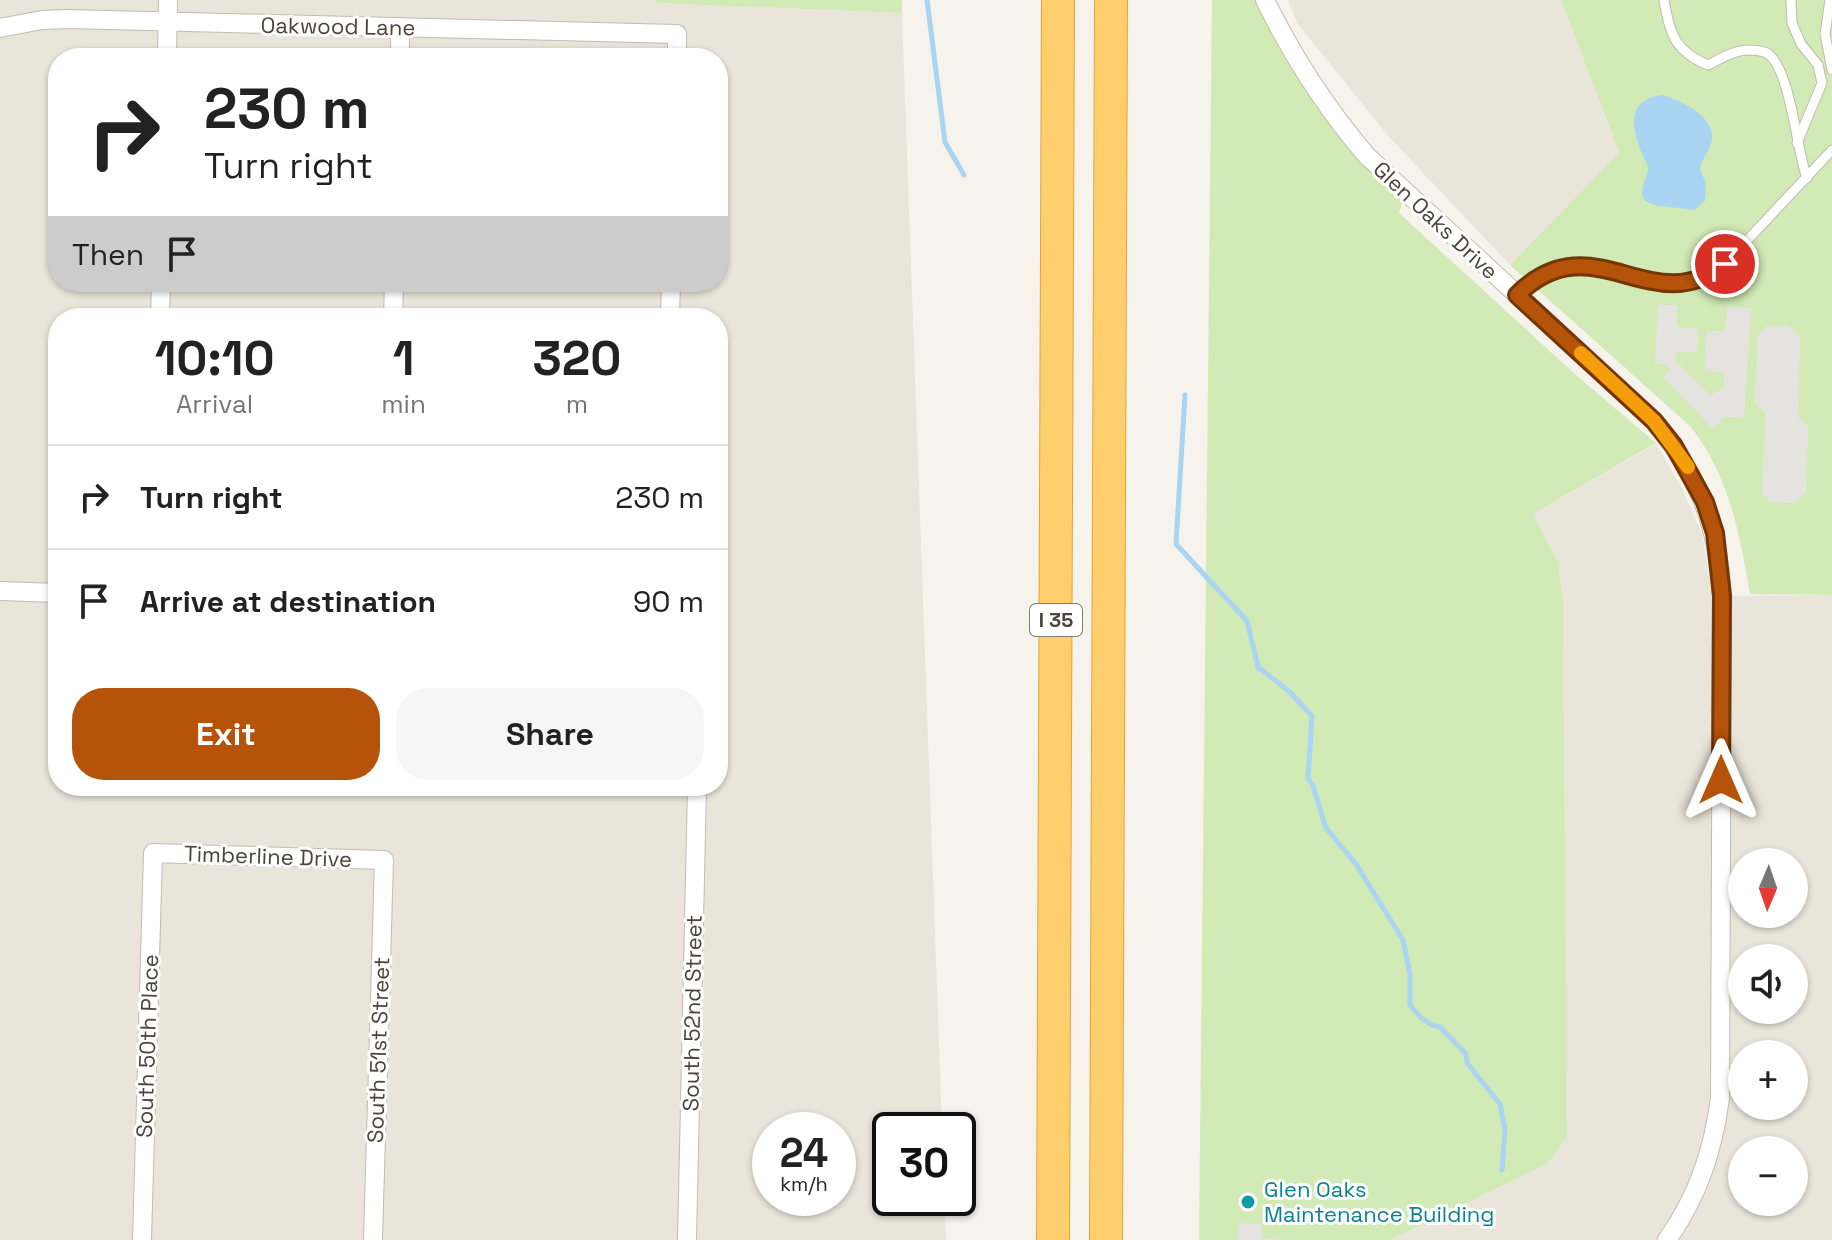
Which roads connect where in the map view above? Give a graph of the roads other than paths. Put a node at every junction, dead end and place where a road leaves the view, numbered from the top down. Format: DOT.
graph roads {
  1 [pos="168,0"];
  2 [pos="1058,0"];
  3 [pos="1111,0"];
  4 [pos="1265,0"];
  5 [pos="1664,0"];
  6 [pos="1791,0"];
  7 [pos="1830,0"];
  8 [pos="168,22"];
  9 [pos="400,27"];
  10 [pos="0,28"];
  11 [pos="167,48"];
  12 [pos="400,48"];
  13 [pos="677,48"];
  14 [pos="1832,70"];
  15 [pos="1797,144"];
  16 [pos="1832,150"];
  17 [pos="1807,178"];
  18 [pos="1517,295"];
  19 [pos="0,591"];
  20 [pos="48,593"];
  21 [pos="697,796"];
  22 [pos="153,853"];
  23 [pos="384,860"];
  24 [pos="142,1240"];
  25 [pos="373,1240"];
  26 [pos="687,1240"];
  27 [pos="1053,1240"];
  28 [pos="1106,1240"];
  29 [pos="1667,1240"];
  1 -- 8 [label="street"];
  2 -- 27 [label="highway, I 35"];
  3 -- 28 [label="highway, I 35"];
  4 -- 18 [label="street, Glen Oaks Drive"];
  5 -- 15 [label="lane"];
  6 -- 15 [label="lane"];
  7 -- 14 [label="lane"];
  8 -- 9 [label="street, Oakwood Lane"];
  8 -- 10 [label="street, Oakwood Lane"];
  8 -- 11 [label="street"];
  9 -- 12 [label="street"];
  9 -- 13 [label="street, Oakwood Lane"];
  15 -- 17 [label="lane"];
  16 -- 17 [label="lane"];
  17 -- 18 [label="lane"];
  18 -- 29 [label="street, Glen Oaks Drive"];
  19 -- 20 [label="street"];
  21 -- 26 [label="street, South 52nd Street"];
  22 -- 23 [label="street, Timberline Drive"];
  22 -- 24 [label="street, South 50th Place"];
  23 -- 25 [label="street, South 51st Street"];
}
